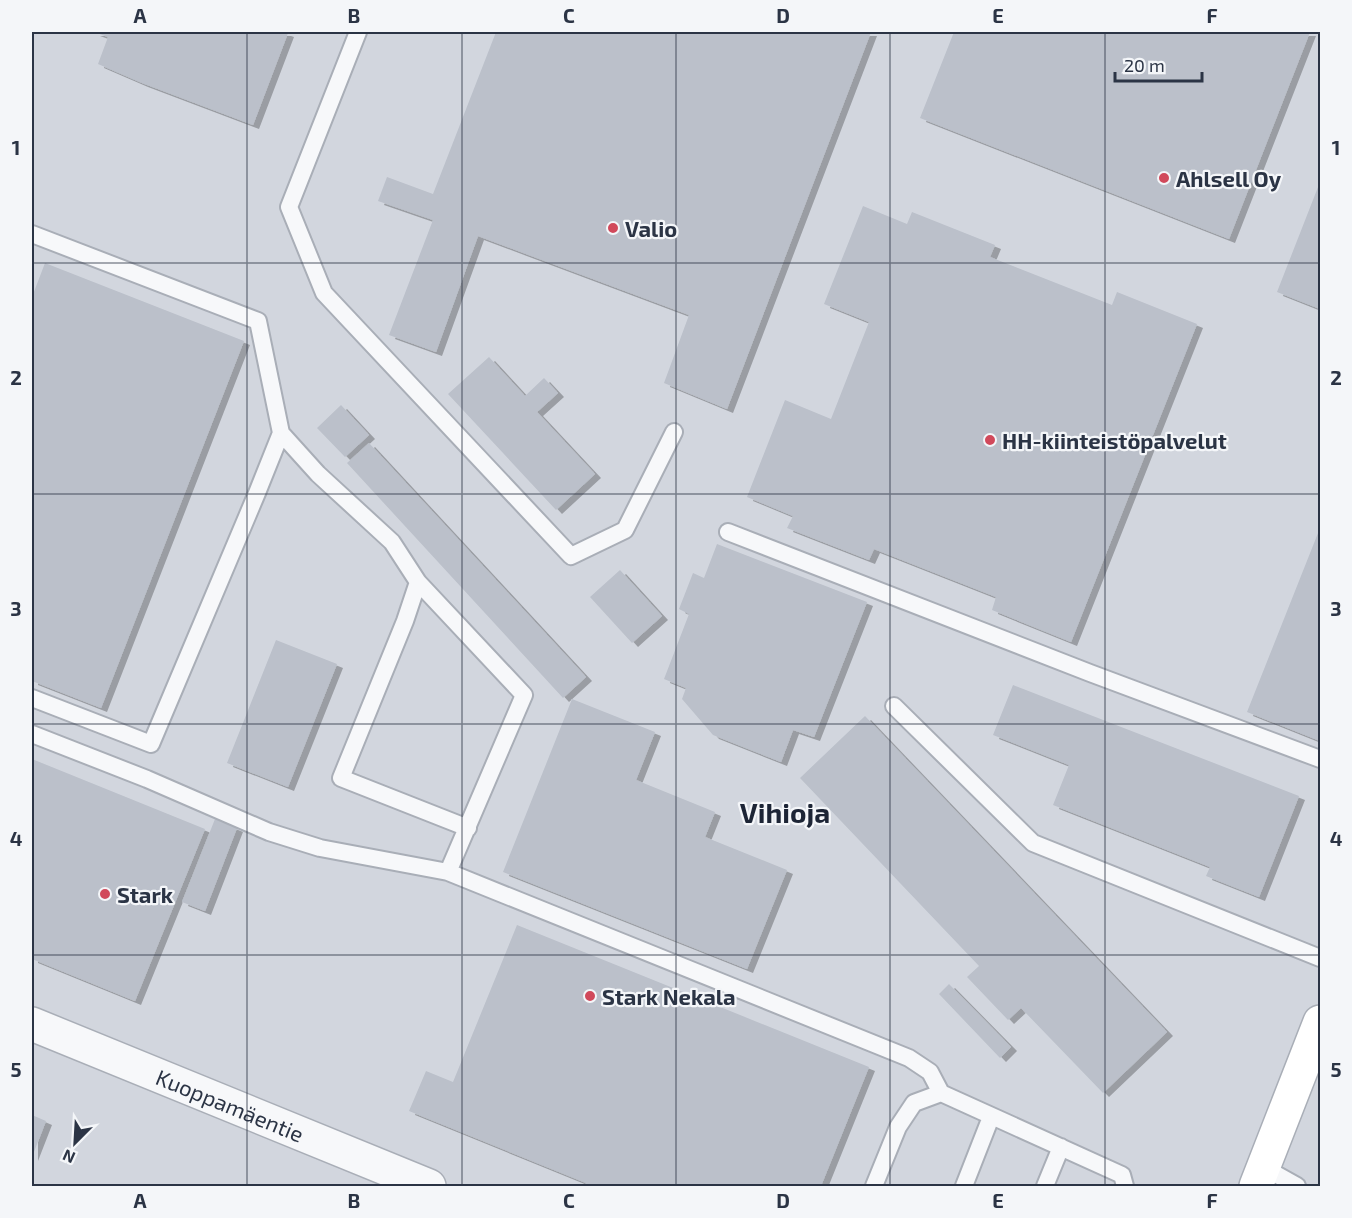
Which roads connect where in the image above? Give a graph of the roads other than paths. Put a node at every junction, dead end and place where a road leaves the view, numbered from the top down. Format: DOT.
graph roads {
  1 [pos="358,32"];
  2 [pos="32,234"];
  3 [pos="674,432"];
  4 [pos="281,433"];
  5 [pos="728,532"];
  6 [pos="418,582"];
  7 [pos="32,698"];
  8 [pos="894,706"];
  9 [pos="32,734"];
  10 [pos="1320,759"];
  11 [pos="468,828"];
  12 [pos="448,872"];
  13 [pos="1320,958"];
  14 [pos="1320,1022"];
  15 [pos="32,1024"];
  16 [pos="941,1093"];
  17 [pos="991,1117"];
  18 [pos="1061,1148"];
  19 [pos="1259,1177"];
  20 [pos="429,1186"];
  21 [pos="874,1186"];
  22 [pos="964,1186"];
  23 [pos="1046,1186"];
  24 [pos="1125,1186"];
  25 [pos="1297,1186"];
  1 -- 3 [label="lane"];
  2 -- 4 [label="lane"];
  4 -- 6 [label="lane"];
  4 -- 7 [label="lane"];
  5 -- 10 [label="lane"];
  6 -- 11 [label="lane"];
  6 -- 11 [label="lane"];
  8 -- 13 [label="lane"];
  9 -- 12 [label="lane"];
  11 -- 12 [label="lane"];
  12 -- 16 [label="lane"];
  14 -- 19 [label="main road"];
  15 -- 20 [label="street, Kuoppamäentie"];
  16 -- 17 [label="lane"];
  16 -- 21 [label="lane"];
  17 -- 18 [label="lane"];
  17 -- 22 [label="lane"];
  18 -- 23 [label="lane"];
  18 -- 24 [label="lane"];
  19 -- 25 [label="lane"];
}
